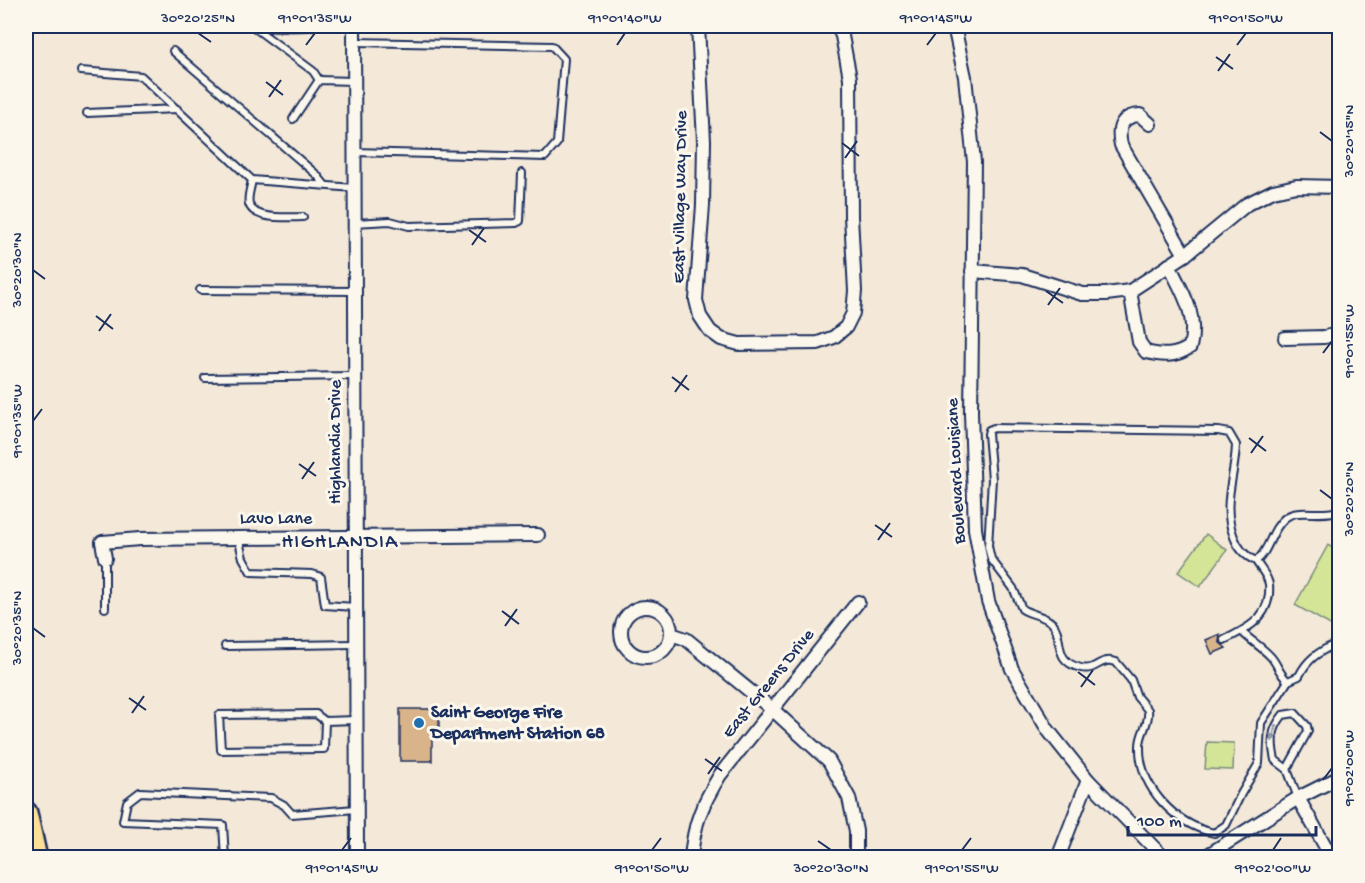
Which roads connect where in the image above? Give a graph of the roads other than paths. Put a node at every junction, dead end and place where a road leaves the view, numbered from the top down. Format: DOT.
graph roads {
  1 [pos="314,26"];
  2 [pos="354,26"];
  3 [pos="698,26"];
  4 [pos="838,26"];
  5 [pos="954,26"];
  6 [pos="255,28"];
  7 [pos="267,28"];
  8 [pos="354,42"];
  9 [pos="173,51"];
  10 [pos="81,71"];
  11 [pos="319,80"];
  12 [pos="353,81"];
  13 [pos="177,109"];
  14 [pos="87,113"];
  15 [pos="293,119"];
  16 [pos="1150,124"];
  17 [pos="354,152"];
  18 [pos="522,173"];
  19 [pos="252,180"];
  20 [pos="325,185"];
  21 [pos="1340,187"];
  22 [pos="354,188"];
  23 [pos="303,217"];
  24 [pos="354,223"];
  25 [pos="1185,255"];
  26 [pos="1169,265"];
  27 [pos="972,271"];
  28 [pos="201,290"];
  29 [pos="354,291"];
  30 [pos="1130,291"];
  31 [pos="1340,334"];
  32 [pos="1285,338"];
  33 [pos="354,376"];
  34 [pos="205,378"];
  35 [pos="1340,510"];
  36 [pos="538,535"];
  37 [pos="238,537"];
  38 [pos="354,538"];
  39 [pos="105,558"];
  40 [pos="1256,561"];
  41 [pos="858,602"];
  42 [pos="355,607"];
  43 [pos="105,608"];
  44 [pos="1242,632"];
  45 [pos="671,634"];
  46 [pos="1224,640"];
  47 [pos="355,644"];
  48 [pos="225,646"];
  49 [pos="1340,648"];
  50 [pos="1288,681"];
  51 [pos="772,709"];
  52 [pos="356,720"];
  53 [pos="325,721"];
  54 [pos="1287,770"];
  55 [pos="1340,777"];
  56 [pos="1088,780"];
  57 [pos="1298,798"];
  58 [pos="356,809"];
  59 [pos="26,813"];
  60 [pos="36,858"];
  61 [pos="225,858"];
  62 [pos="357,858"];
  63 [pos="691,858"];
  64 [pos="856,858"];
  65 [pos="1058,858"];
  66 [pos="1164,858"];
  67 [pos="1203,858"];
  68 [pos="1332,858"];
  1 -- 7 [label="lane"];
  2 -- 8 [label="street, Highlandia Drive"];
  3 -- 4 [label="street, East Village Way Drive"];
  5 -- 27 [label="street, Boulevard Louisiane"];
  6 -- 11 [label="lane"];
  8 -- 12 [label="street, Highlandia Drive"];
  8 -- 17 [label="lane"];
  9 -- 20 [label="lane"];
  10 -- 13 [label="lane"];
  11 -- 12 [label="lane"];
  11 -- 15 [label="lane"];
  12 -- 17 [label="street, Highlandia Drive"];
  13 -- 14 [label="lane"];
  13 -- 19 [label="lane"];
  16 -- 25 [label="street"];
  17 -- 22 [label="street, Highlandia Drive"];
  18 -- 24 [label="lane"];
  19 -- 20 [label="lane"];
  19 -- 23 [label="lane"];
  20 -- 22 [label="lane"];
  21 -- 25 [label="street"];
  22 -- 24 [label="street, Highlandia Drive"];
  24 -- 29 [label="street, Highlandia Drive"];
  25 -- 26 [label="street"];
  26 -- 30 [label="street"];
  26 -- 30 [label="street"];
  27 -- 30 [label="street"];
  27 -- 56 [label="street, Boulevard Louisiane"];
  28 -- 29 [label="lane"];
  29 -- 33 [label="street, Highlandia Drive"];
  31 -- 32 [label="street"];
  33 -- 34 [label="lane"];
  33 -- 38 [label="street, Highlandia Drive"];
  35 -- 40 [label="lane"];
  36 -- 38 [label="street, Lavo Lane"];
  37 -- 38 [label="street, Lavo Lane"];
  37 -- 39 [label="street, Lavo Lane"];
  37 -- 42 [label="lane"];
  38 -- 42 [label="street, Highlandia Drive"];
  39 -- 43 [label="lane"];
  40 -- 44 [label="lane"];
  40 -- 50 [label="lane"];
  41 -- 51 [label="street, East Greens Drive"];
  42 -- 47 [label="street, Highlandia Drive"];
  44 -- 46 [label="lane"];
  44 -- 50 [label="lane"];
  45 -- 45 [label="street"];
  45 -- 51 [label="street"];
  47 -- 48 [label="lane"];
  47 -- 52 [label="street, Highlandia Drive"];
  49 -- 50 [label="lane"];
  51 -- 63 [label="street, East Greens Drive"];
  51 -- 64 [label="street"];
  52 -- 53 [label="lane"];
  52 -- 58 [label="street, Highlandia Drive"];
  53 -- 53 [label="lane"];
  54 -- 54 [label="lane, one-way"];
  54 -- 57 [label="lane"];
  55 -- 57 [label="street"];
  56 -- 65 [label="street"];
  56 -- 66 [label="street, Boulevard Louisiane"];
  57 -- 67 [label="street"];
  57 -- 68 [label="street"];
  58 -- 61 [label="lane"];
  58 -- 62 [label="street, Highlandia Drive"];
  59 -- 60 [label="highway"];
}
